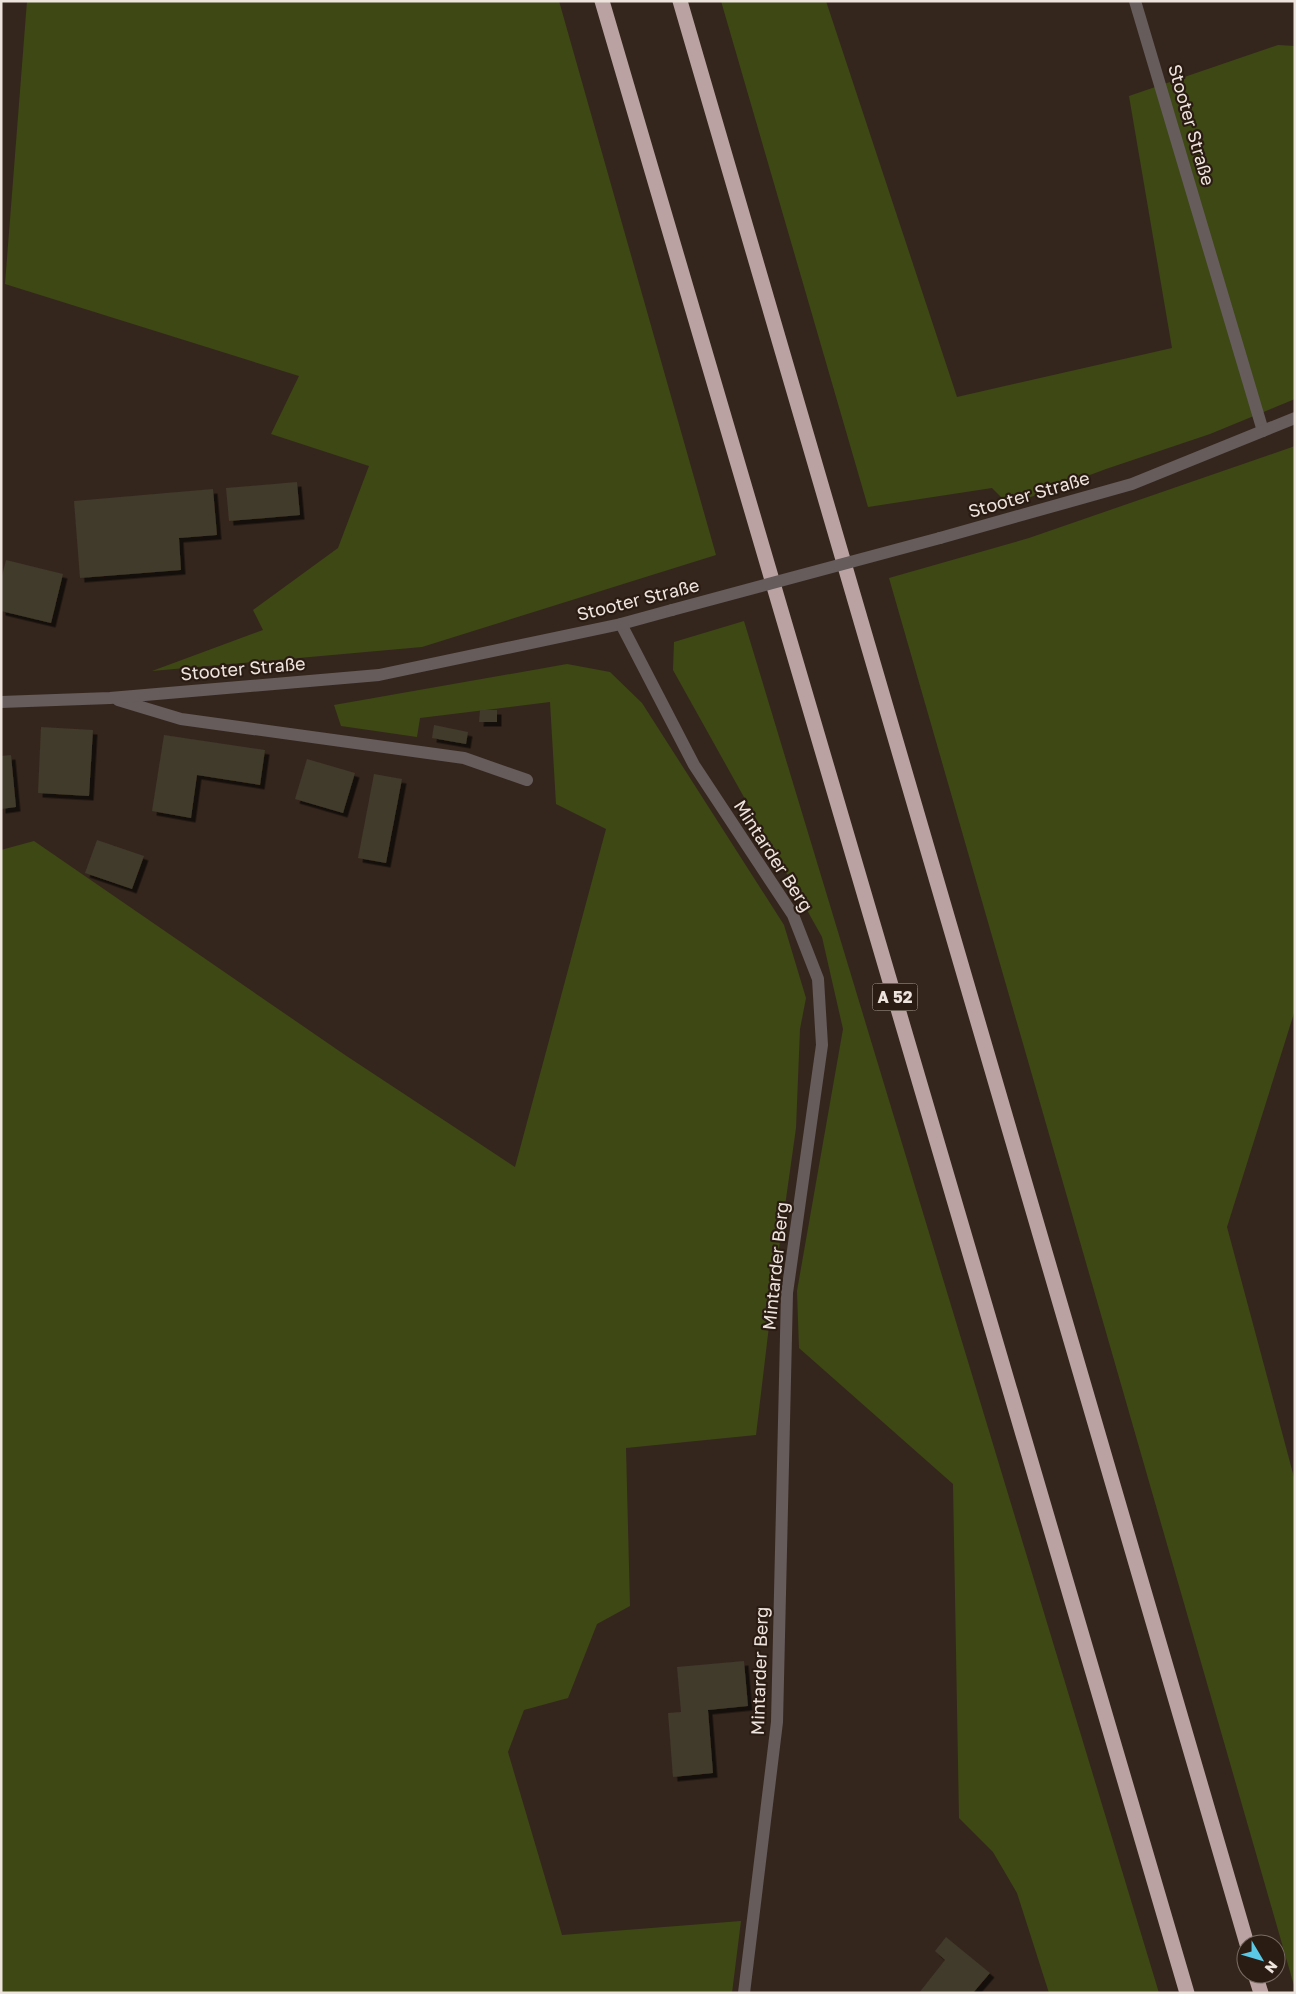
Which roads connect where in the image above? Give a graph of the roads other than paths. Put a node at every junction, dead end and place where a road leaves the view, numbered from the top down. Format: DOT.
graph roads {
  1 [pos="602,1"];
  2 [pos="680,1"];
  3 [pos="1136,1"];
  4 [pos="1295,418"];
  5 [pos="1263,431"];
  6 [pos="621,624"];
  7 [pos="110,698"];
  8 [pos="1,702"];
  9 [pos="527,780"];
  10 [pos="1244,1934"];
  11 [pos="744,1993"];
  12 [pos="1187,1993"];
  1 -- 12 [label="highway, A 52"];
  2 -- 10 [label="highway"];
  3 -- 5 [label="street, Stooter Straße"];
  4 -- 5 [label="street, Stooter Straße"];
  5 -- 6 [label="street, Stooter Straße, bridge"];
  6 -- 7 [label="street, Stooter Straße"];
  6 -- 11 [label="street, Mintarder Berg"];
  7 -- 8 [label="street, Stooter Straße"];
  7 -- 9 [label="street"];
}
